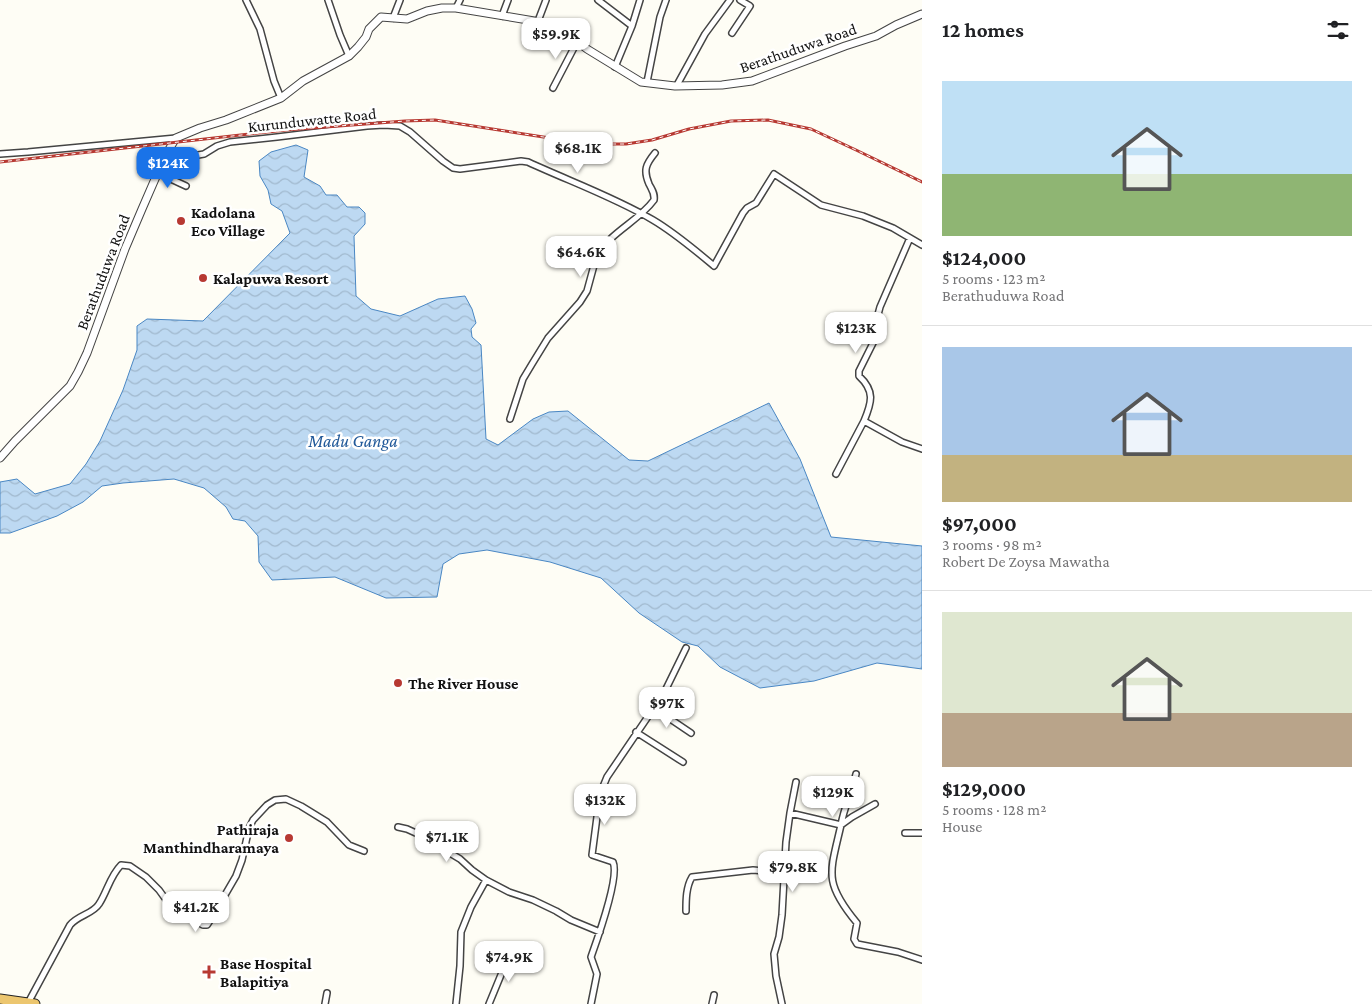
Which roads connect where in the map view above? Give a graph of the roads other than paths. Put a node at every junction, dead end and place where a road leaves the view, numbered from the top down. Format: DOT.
graph roads {
  1 [pos="246,0"];
  2 [pos="328,0"];
  3 [pos="400,0"];
  4 [pos="460,0"];
  5 [pos="508,0"];
  6 [pos="546,0"];
  7 [pos="598,0"];
  8 [pos="640,0"];
  9 [pos="666,0"];
  10 [pos="730,0"];
  11 [pos="740,0"];
  12 [pos="456,8"];
  13 [pos="922,14"];
  14 [pos="502,16"];
  15 [pos="393,18"];
  16 [pos="538,21"];
  17 [pos="632,26"];
  18 [pos="732,33"];
  19 [pos="577,42"];
  20 [pos="349,56"];
  21 [pos="615,67"];
  22 [pos="647,82"];
  23 [pos="677,86"];
  24 [pos="553,88"];
  25 [pos="282,98"];
  26 [pos="176,138"];
  27 [pos="655,153"];
  28 [pos="0,154"];
  29 [pos="165,156"];
  30 [pos="158,173"];
  31 [pos="186,186"];
  32 [pos="640,214"];
  33 [pos="910,238"];
  34 [pos="922,245"];
  35 [pos="510,419"];
  36 [pos="864,421"];
  37 [pos="922,449"];
  38 [pos="0,458"];
  39 [pos="836,474"];
  40 [pos="686,648"];
  41 [pos="654,708"];
  42 [pos="636,732"];
  43 [pos="691,733"];
  44 [pos="683,762"];
  45 [pos="856,774"];
  46 [pos="796,782"];
  47 [pos="875,804"];
  48 [pos="790,813"];
  49 [pos="841,825"];
  50 [pos="398,827"];
  51 [pos="905,833"];
  52 [pos="922,833"];
  53 [pos="364,850"];
  54 [pos="785,873"];
  55 [pos="486,880"];
  56 [pos="686,911"];
  57 [pos="600,932"];
  58 [pos="510,954"];
  59 [pos="922,960"];
  60 [pos="326,993"];
  61 [pos="714,995"];
  62 [pos="0,999"];
  63 [pos="32,1004"];
  64 [pos="325,1004"];
  65 [pos="456,1004"];
  66 [pos="489,1004"];
  67 [pos="591,1004"];
  68 [pos="712,1004"];
  69 [pos="782,1004"];
  1 -- 25 [label="street"];
  2 -- 20 [label="street"];
  3 -- 15 [label="street"];
  4 -- 12 [label="street"];
  5 -- 14 [label="street"];
  6 -- 16 [label="street"];
  7 -- 17 [label="street"];
  8 -- 17 [label="street"];
  9 -- 22 [label="street"];
  10 -- 23 [label="street"];
  11 -- 18 [label="street"];
  12 -- 14 [label="street, Berathuduwa Road"];
  12 -- 15 [label="street, Berathuduwa Road"];
  13 -- 23 [label="street, Berathuduwa Road"];
  14 -- 16 [label="street, Berathuduwa Road"];
  15 -- 20 [label="street, Berathuduwa Road"];
  16 -- 19 [label="street, Berathuduwa Road"];
  17 -- 21 [label="street"];
  19 -- 21 [label="street, Berathuduwa Road"];
  19 -- 24 [label="street"];
  20 -- 25 [label="street, Berathuduwa Road"];
  21 -- 22 [label="street, Berathuduwa Road"];
  22 -- 23 [label="street, Berathuduwa Road"];
  25 -- 26 [label="street, Berathuduwa Road"];
  26 -- 28 [label="street"];
  26 -- 29 [label="street, Berathuduwa Road"];
  27 -- 32 [label="street"];
  29 -- 30 [label="street, Berathuduwa Road"];
  29 -- 32 [label="street, Kurunduwatte Road"];
  30 -- 31 [label="street"];
  30 -- 38 [label="street, Berathuduwa Road"];
  32 -- 33 [label="street, Kurunduwatte Road"];
  32 -- 35 [label="street"];
  33 -- 34 [label="street, Kurunduwatte Road"];
  33 -- 36 [label="street"];
  36 -- 37 [label="street"];
  36 -- 39 [label="street"];
  40 -- 41 [label="street"];
  41 -- 42 [label="street"];
  41 -- 43 [label="street"];
  42 -- 44 [label="street"];
  42 -- 57 [label="street"];
  45 -- 49 [label="street"];
  46 -- 48 [label="street"];
  47 -- 49 [label="street"];
  48 -- 49 [label="street"];
  48 -- 54 [label="street"];
  49 -- 59 [label="street"];
  50 -- 55 [label="street"];
  51 -- 52 [label="street"];
  53 -- 63 [label="street"];
  54 -- 56 [label="street"];
  54 -- 69 [label="street"];
  55 -- 57 [label="street"];
  55 -- 65 [label="street"];
  57 -- 67 [label="street"];
  58 -- 66 [label="street"];
  60 -- 64 [label="street"];
  61 -- 68 [label="street"];
  62 -- 63 [label="highway"];
}
